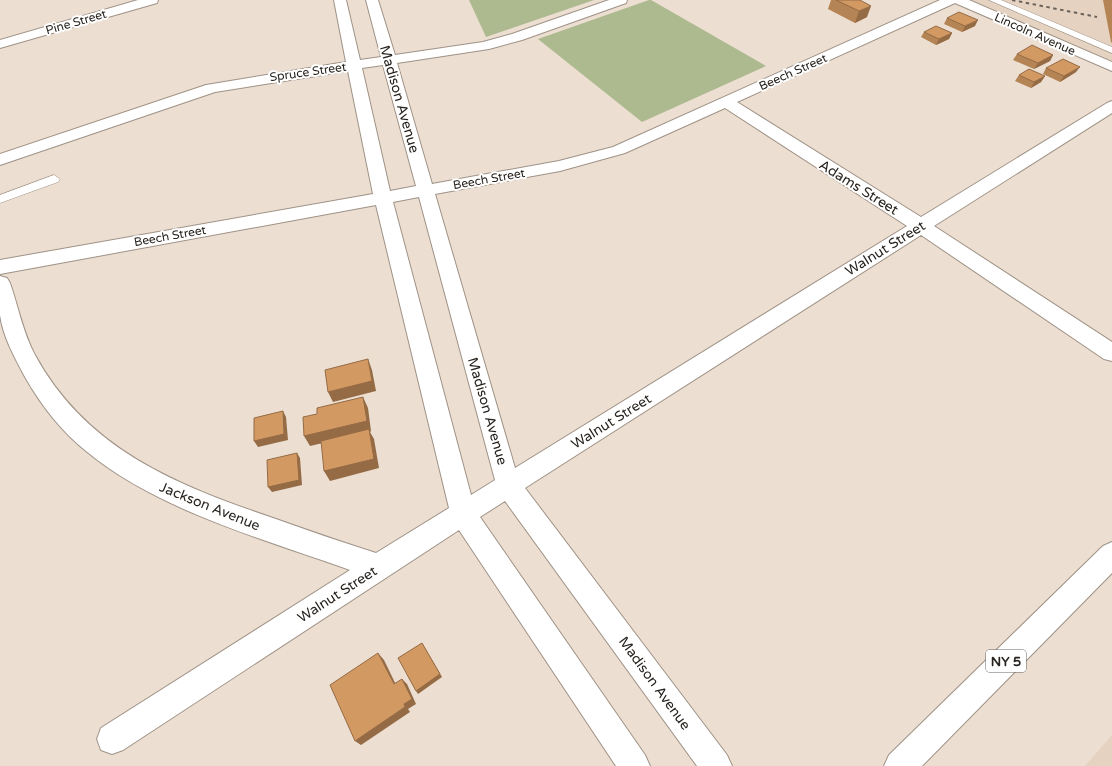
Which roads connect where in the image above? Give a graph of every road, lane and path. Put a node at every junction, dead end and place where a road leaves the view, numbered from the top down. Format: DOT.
graph roads {
  1 [pos="152,0"];
  2 [pos="340,0"];
  3 [pos="372,0"];
  4 [pos="621,0"];
  5 [pos="951,0"];
  6 [pos="958,0"];
  7 [pos="993,0"];
  8 [pos="0,44"];
  9 [pos="1112,50"];
  10 [pos="389,60"];
  11 [pos="354,66"];
  12 [pos="1112,68"];
  13 [pos="726,102"];
  14 [pos="1112,106"];
  15 [pos="0,160"];
  16 [pos="54,179"];
  17 [pos="426,190"];
  18 [pos="383,198"];
  19 [pos="0,199"];
  20 [pos="921,226"];
  21 [pos="0,267"];
  22 [pos="0,283"];
  23 [pos="1112,353"];
  24 [pos="508,485"];
  25 [pos="463,514"];
  26 [pos="1112,555"];
  27 [pos="378,567"];
  28 [pos="112,739"];
  29 [pos="634,766"];
  30 [pos="716,766"];
  31 [pos="900,766"];
  1 -- 8 [label="main road, Pine Street"];
  2 -- 11 [label="main road"];
  3 -- 10 [label="main road, Madison Avenue"];
  4 -- 10 [label="main road, Spruce Street"];
  5 -- 13 [label="main road, Beech Street"];
  6 -- 12 [label="main road, Lincoln Avenue"];
  7 -- 9 [label="lane"];
  10 -- 11 [label="main road, Spruce Street"];
  10 -- 17 [label="main road, Madison Avenue"];
  11 -- 15 [label="main road, Spruce Street"];
  11 -- 18 [label="main road"];
  13 -- 17 [label="main road, Beech Street"];
  13 -- 20 [label="main road, Adams Street"];
  14 -- 20 [label="main road, Walnut Street"];
  16 -- 19 [label="lane"];
  17 -- 18 [label="main road, Beech Street"];
  17 -- 24 [label="main road, Madison Avenue"];
  18 -- 21 [label="main road, Beech Street"];
  18 -- 25 [label="main road"];
  20 -- 23 [label="main road, Adams Street"];
  20 -- 24 [label="main road, Walnut Street"];
  22 -- 27 [label="main road, Jackson Avenue"];
  24 -- 25 [label="main road, Walnut Street"];
  24 -- 30 [label="main road, Madison Avenue"];
  25 -- 27 [label="main road, Walnut Street"];
  25 -- 29 [label="main road"];
  26 -- 31 [label="main road, NY 5"];
  27 -- 28 [label="main road, Walnut Street"];
}
